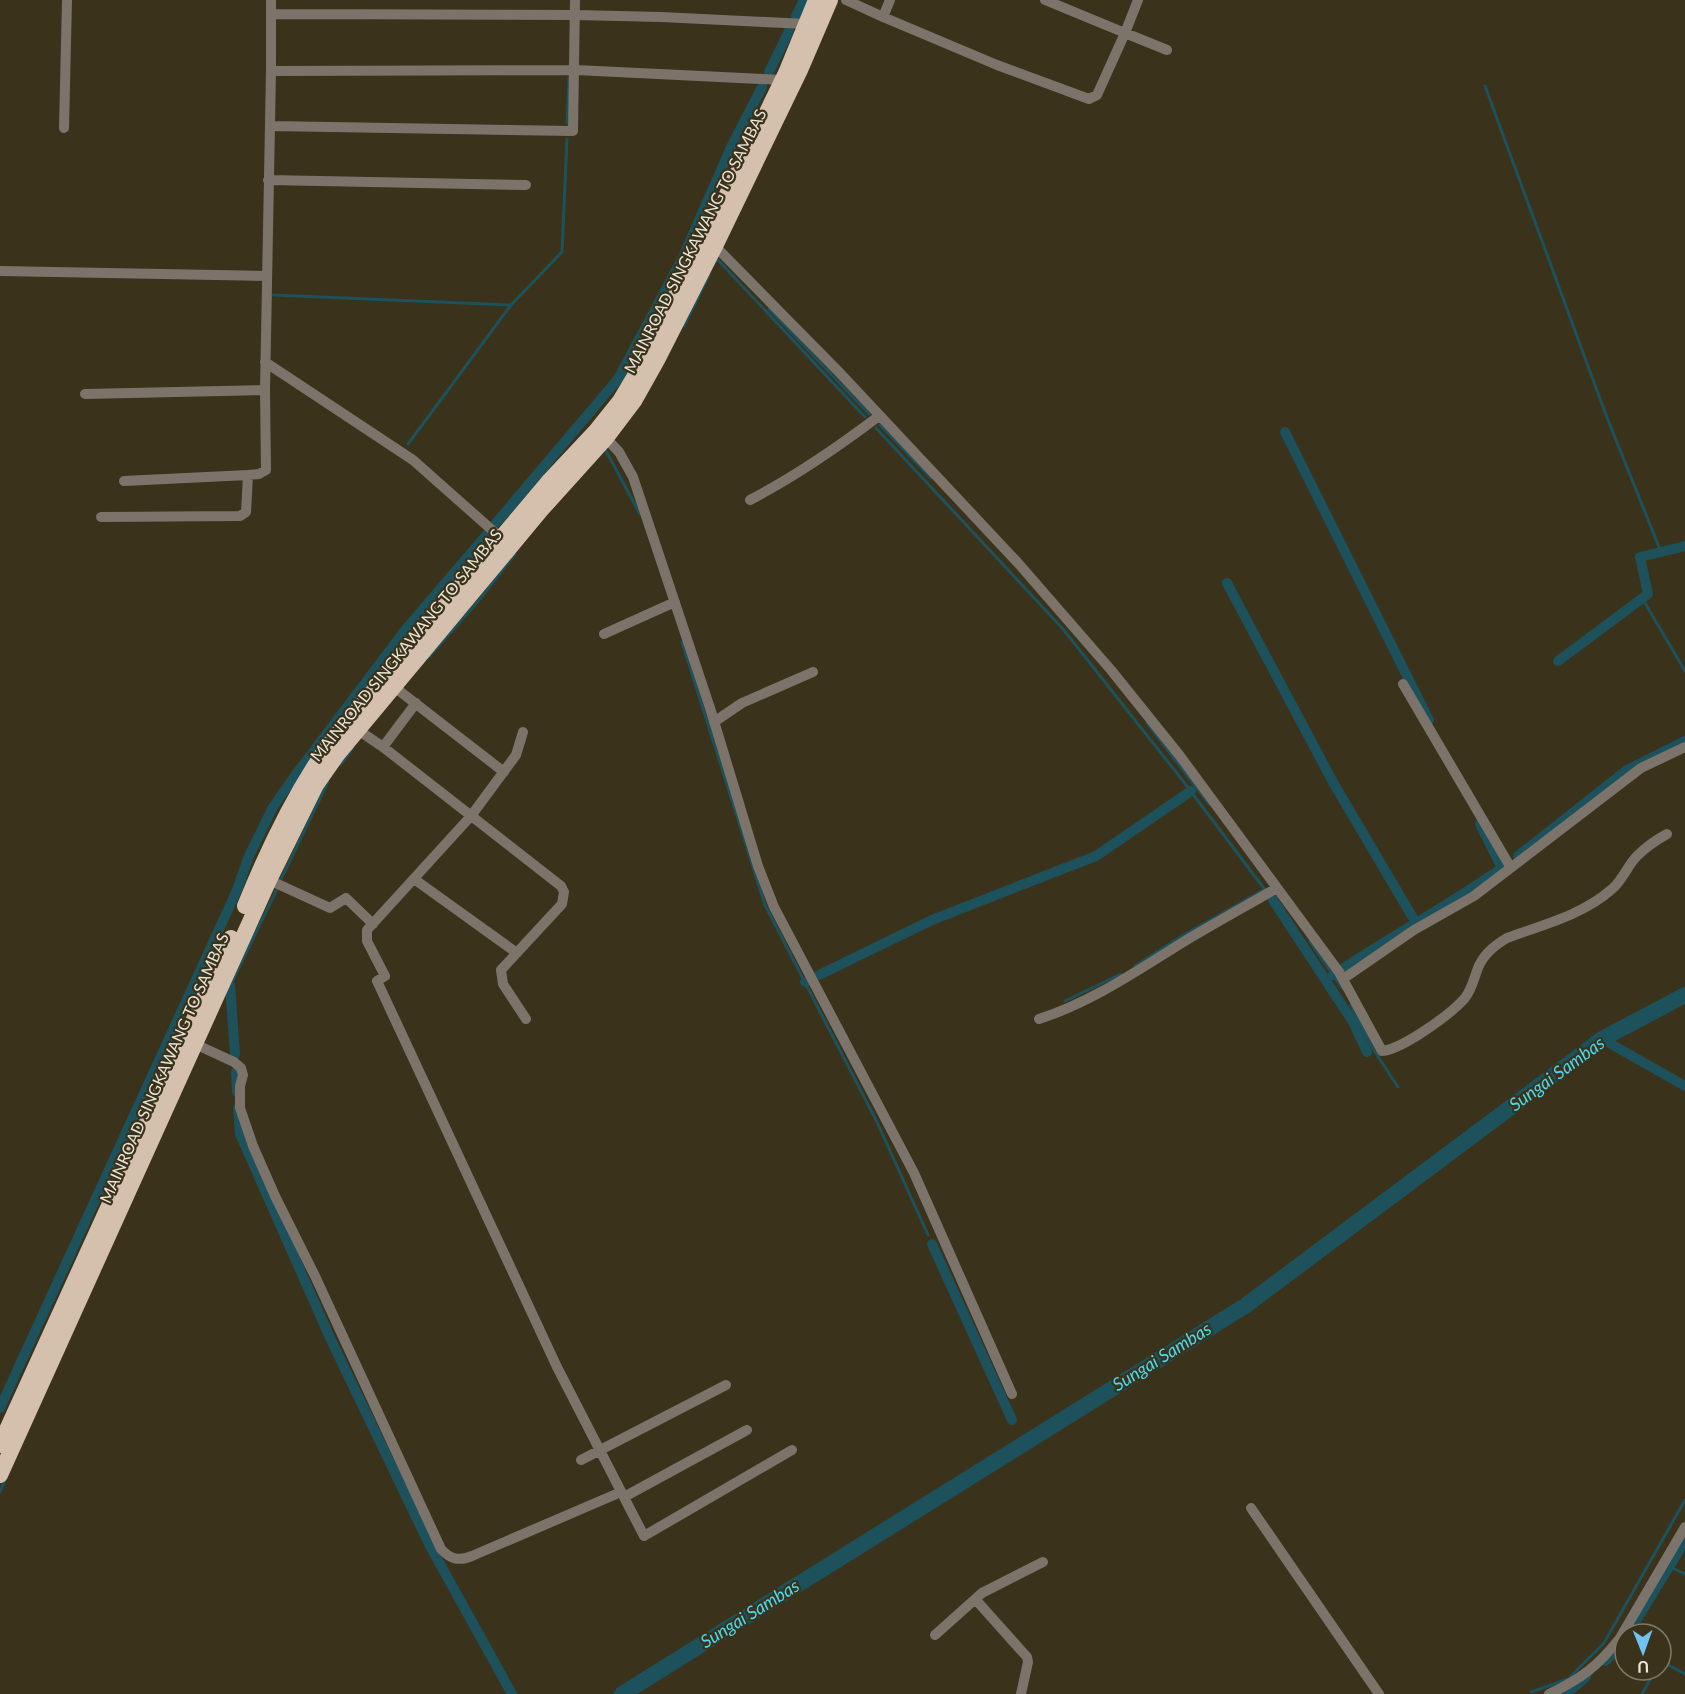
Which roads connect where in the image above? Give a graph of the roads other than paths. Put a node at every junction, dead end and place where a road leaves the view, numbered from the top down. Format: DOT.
graph roads {
  1 [pos="67,0"];
  2 [pos="271,0"];
  3 [pos="576,0"];
  4 [pos="816,0"];
  5 [pos="830,0"];
  6 [pos="846,0"];
  7 [pos="890,0"];
  8 [pos="1046,0"];
  9 [pos="1138,0"];
  10 [pos="271,14"];
  11 [pos="576,15"];
  12 [pos="883,17"];
  13 [pos="806,24"];
  14 [pos="1125,33"];
  15 [pos="1167,50"];
  16 [pos="576,70"];
  17 [pos="271,71"];
  18 [pos="782,80"];
  19 [pos="270,126"];
  20 [pos="64,128"];
  21 [pos="268,180"];
  22 [pos="526,185"];
  23 [pos="715,246"];
  24 [pos="0,271"];
  25 [pos="267,276"];
  26 [pos="684,295"];
  27 [pos="265,362"];
  28 [pos="265,390"];
  29 [pos="85,394"];
  30 [pos="879,416"];
  31 [pos="606,438"];
  32 [pos="248,476"];
  33 [pos="124,481"];
  34 [pos="750,500"];
  35 [pos="101,517"];
  36 [pos="501,538"];
  37 [pos="472,583"];
  38 [pos="675,602"];
  39 [pos="604,634"];
  40 [pos="813,672"];
  41 [pos="1402,684"];
  42 [pos="393,686"];
  43 [pos="416,703"];
  44 [pos="714,722"];
  45 [pos="358,730"];
  46 [pos="523,732"];
  47 [pos="383,747"];
  48 [pos="1685,747"];
  49 [pos="504,772"];
  50 [pos="471,816"];
  51 [pos="1667,834"];
  52 [pos="1511,868"];
  53 [pos="414,879"];
  54 [pos="269,880"];
  55 [pos="1277,888"];
  56 [pos="373,924"];
  57 [pos="517,953"];
  58 [pos="1343,979"];
  59 [pos="210,998"];
  60 [pos="526,1019"];
  61 [pos="1039,1019"];
  62 [pos="195,1044"];
  63 [pos="726,1385"];
  64 [pos="1012,1394"];
  65 [pos="747,1430"];
  66 [pos="0,1445"];
  67 [pos="600,1450"];
  68 [pos="792,1450"];
  69 [pos="581,1460"];
  70 [pos="0,1475"];
  71 [pos="622,1495"];
  72 [pos="1251,1508"];
  73 [pos="1685,1527"];
  74 [pos="1043,1562"];
  75 [pos="976,1600"];
  76 [pos="934,1635"];
  77 [pos="1021,1694"];
  78 [pos="1379,1694"];
  79 [pos="1549,1694"];
  1 -- 20 [label="street"];
  2 -- 10 [label="street"];
  3 -- 11 [label="street"];
  4 -- 13 [label="highway, MAINROAD SINGKAWANG TO SAMBAS"];
  5 -- 23 [label="highway, MAINROAD SINGKAWANG TO SAMBAS"];
  6 -- 12 [label="street"];
  7 -- 12 [label="street"];
  8 -- 14 [label="street"];
  9 -- 14 [label="street"];
  10 -- 11 [label="street"];
  10 -- 17 [label="street"];
  11 -- 13 [label="street"];
  11 -- 16 [label="street"];
  12 -- 14 [label="street"];
  13 -- 18 [label="highway, MAINROAD SINGKAWANG TO SAMBAS"];
  14 -- 15 [label="street"];
  16 -- 17 [label="street"];
  16 -- 18 [label="street"];
  16 -- 19 [label="street"];
  17 -- 19 [label="street"];
  18 -- 26 [label="highway, MAINROAD SINGKAWANG TO SAMBAS"];
  19 -- 21 [label="street"];
  21 -- 22 [label="street"];
  21 -- 25 [label="street"];
  23 -- 26 [label="highway, MAINROAD SINGKAWANG TO SAMBAS"];
  23 -- 30 [label="street"];
  24 -- 25 [label="street"];
  25 -- 27 [label="street"];
  26 -- 31 [label="highway, MAINROAD SINGKAWANG TO SAMBAS"];
  26 -- 36 [label="highway, MAINROAD SINGKAWANG TO SAMBAS"];
  27 -- 28 [label="street"];
  27 -- 36 [label="street"];
  28 -- 29 [label="street"];
  28 -- 32 [label="street"];
  30 -- 34 [label="street"];
  30 -- 55 [label="street"];
  31 -- 37 [label="highway, MAINROAD SINGKAWANG TO SAMBAS"];
  31 -- 38 [label="street"];
  32 -- 33 [label="street"];
  32 -- 35 [label="street"];
  36 -- 37 [label="highway, MAINROAD SINGKAWANG TO SAMBAS"];
  37 -- 42 [label="highway, MAINROAD SINGKAWANG TO SAMBAS"];
  37 -- 59 [label="highway, MAINROAD SINGKAWANG TO SAMBAS"];
  38 -- 39 [label="street"];
  38 -- 44 [label="street"];
  40 -- 44 [label="street"];
  41 -- 52 [label="street"];
  42 -- 43 [label="street"];
  42 -- 45 [label="highway, MAINROAD SINGKAWANG TO SAMBAS"];
  43 -- 47 [label="street"];
  43 -- 49 [label="street"];
  44 -- 64 [label="street"];
  45 -- 47 [label="street"];
  45 -- 54 [label="highway, MAINROAD SINGKAWANG TO SAMBAS"];
  46 -- 49 [label="street"];
  47 -- 50 [label="street"];
  48 -- 52 [label="street"];
  49 -- 50 [label="street"];
  50 -- 53 [label="street"];
  50 -- 57 [label="street"];
  51 -- 58 [label="street"];
  52 -- 58 [label="street"];
  53 -- 56 [label="street"];
  53 -- 57 [label="street"];
  54 -- 56 [label="street"];
  54 -- 59 [label="highway, MAINROAD SINGKAWANG TO SAMBAS"];
  55 -- 58 [label="street"];
  55 -- 61 [label="street"];
  56 -- 67 [label="street"];
  57 -- 60 [label="street"];
  59 -- 62 [label="highway, MAINROAD SINGKAWANG TO SAMBAS"];
  59 -- 66 [label="highway, MAINROAD SINGKAWANG TO SAMBAS"];
  62 -- 70 [label="highway, MAINROAD SINGKAWANG TO SAMBAS"];
  62 -- 71 [label="street"];
  63 -- 67 [label="street"];
  65 -- 71 [label="street"];
  67 -- 69 [label="street"];
  67 -- 71 [label="street"];
  68 -- 71 [label="street"];
  72 -- 78 [label="street"];
  73 -- 79 [label="street"];
  74 -- 75 [label="street"];
  75 -- 76 [label="street"];
  75 -- 77 [label="street"];
}
